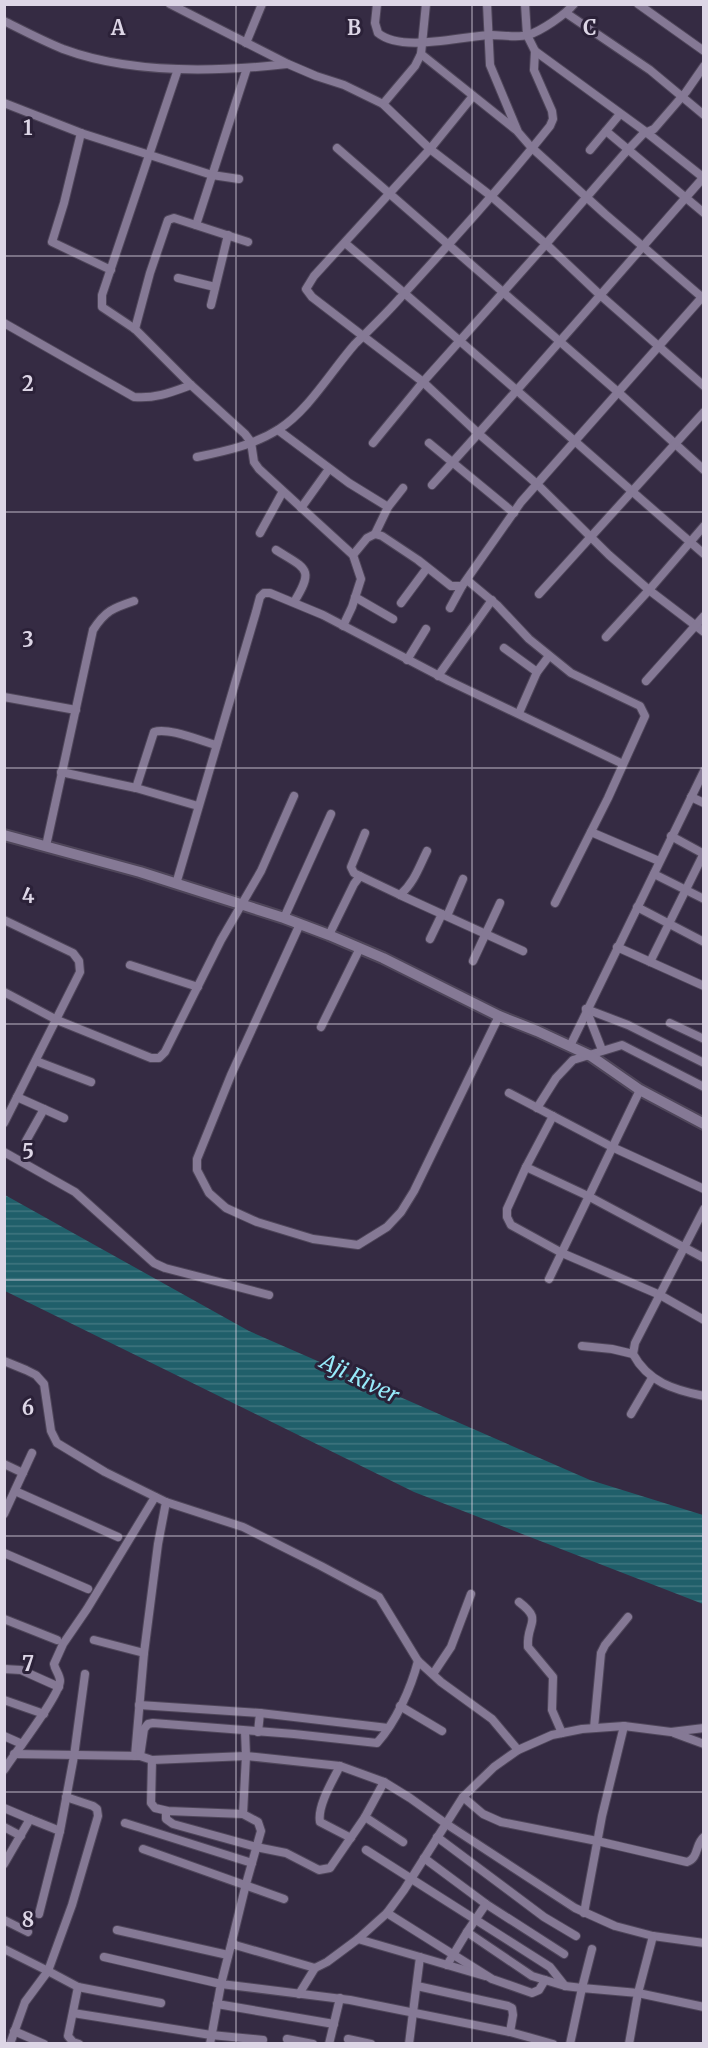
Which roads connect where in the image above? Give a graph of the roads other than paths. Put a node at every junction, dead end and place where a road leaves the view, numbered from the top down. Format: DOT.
graph roads {
  1 [pos="170,4"];
  2 [pos="262,4"];
  3 [pos="377,4"];
  4 [pos="426,4"];
  5 [pos="487,4"];
  6 [pos="525,4"];
  7 [pos="574,4"];
  8 [pos="638,4"];
  9 [pos="566,13"];
  10 [pos="4,21"];
  11 [pos="489,35"];
  12 [pos="528,35"];
  13 [pos="420,42"];
  14 [pos="246,43"];
  15 [pos="535,51"];
  16 [pos="704,51"];
  17 [pos="420,54"];
  18 [pos="288,64"];
  19 [pos="704,66"];
  20 [pos="247,68"];
  21 [pos="178,69"];
  22 [pos="473,96"];
  23 [pos="681,98"];
  24 [pos="4,103"];
  25 [pos="382,104"];
  26 [pos="620,114"];
  27 [pos="704,115"];
  28 [pos="606,131"];
  29 [pos="518,132"];
  30 [pos="646,132"];
  31 [pos="81,133"];
  32 [pos="531,147"];
  33 [pos="337,148"];
  34 [pos="429,148"];
  35 [pos="628,149"];
  36 [pos="590,150"];
  37 [pos="149,155"];
  38 [pos="212,175"];
  39 [pos="703,178"];
  40 [pos="239,179"];
  41 [pos="390,193"];
  42 [pos="491,196"];
  43 [pos="588,197"];
  44 [pos="686,197"];
  45 [pos="704,213"];
  46 [pos="196,225"];
  47 [pos="228,235"];
  48 [pos="248,242"];
  49 [pos="345,243"];
  50 [pos="448,244"];
  51 [pos="546,244"];
  52 [pos="642,247"];
  53 [pos="111,270"];
  54 [pos="178,278"];
  55 [pos="215,287"];
  56 [pos="405,292"];
  57 [pos="502,293"];
  58 [pos="599,294"];
  59 [pos="703,297"];
  60 [pos="211,305"];
  61 [pos="4,323"];
  62 [pos="135,328"];
  63 [pos="364,336"];
  64 [pos="461,341"];
  65 [pos="558,342"];
  66 [pos="658,346"];
  67 [pos="423,382"];
  68 [pos="191,385"];
  69 [pos="704,386"];
  70 [pos="519,390"];
  71 [pos="618,392"];
  72 [pos="704,412"];
  73 [pos="278,430"];
  74 [pos="479,434"];
  75 [pos="251,442"];
  76 [pos="429,442"];
  77 [pos="576,442"];
  78 [pos="373,443"];
  79 [pos="674,444"];
  80 [pos="197,457"];
  81 [pos="452,463"];
  82 [pos="329,468"];
  83 [pos="704,470"];
  84 [pos="537,483"];
  85 [pos="432,485"];
  86 [pos="403,488"];
  87 [pos="282,492"];
  88 [pos="630,492"];
  89 [pos="388,507"];
  90 [pos="301,508"];
  91 [pos="514,513"];
  92 [pos="704,526"];
  93 [pos="260,533"];
  94 [pos="375,534"];
  95 [pos="590,538"];
  96 [pos="690,542"];
  97 [pos="276,550"];
  98 [pos="704,554"];
  99 [pos="353,555"];
  100 [pos="427,568"];
  101 [pos="465,583"];
  102 [pos="650,590"];
  103 [pos="539,594"];
  104 [pos="355,597"];
  105 [pos="492,600"];
  106 [pos="134,602"];
  107 [pos="294,602"];
  108 [pos="401,603"];
  109 [pos="450,608"];
  110 [pos="704,616"];
  111 [pos="393,618"];
  112 [pos="343,626"];
  113 [pos="695,626"];
  114 [pos="426,629"];
  115 [pos="704,632"];
  116 [pos="606,637"];
  117 [pos="504,648"];
  118 [pos="549,656"];
  119 [pos="407,660"];
  120 [pos="537,672"];
  121 [pos="438,676"];
  122 [pos="646,681"];
  123 [pos="4,697"];
  124 [pos="76,710"];
  125 [pos="519,713"];
  126 [pos="216,745"];
  127 [pos="623,764"];
  128 [pos="704,771"];
  129 [pos="61,772"];
  130 [pos="136,788"];
  131 [pos="294,796"];
  132 [pos="691,797"];
  133 [pos="704,803"];
  134 [pos="198,806"];
  135 [pos="331,814"];
  136 [pos="591,832"];
  137 [pos="365,833"];
  138 [pos="4,835"];
  139 [pos="671,837"];
  140 [pos="46,846"];
  141 [pos="427,851"];
  142 [pos="703,853"];
  143 [pos="659,861"];
  144 [pos="654,874"];
  145 [pos="360,876"];
  146 [pos="463,879"];
  147 [pos="176,884"];
  148 [pos="686,890"];
  149 [pos="400,895"];
  150 [pos="704,899"];
  151 [pos="500,903"];
  152 [pos="555,903"];
  153 [pos="242,906"];
  154 [pos="637,907"];
  155 [pos="444,915"];
  156 [pos="284,918"];
  157 [pos="4,920"];
  158 [pos="670,923"];
  159 [pos="300,924"];
  160 [pos="486,934"];
  161 [pos="329,935"];
  162 [pos="430,939"];
  163 [pos="704,942"];
  164 [pos="617,947"];
  165 [pos="360,948"];
  166 [pos="523,951"];
  167 [pos="473,962"];
  168 [pos="650,962"];
  169 [pos="130,965"];
  170 [pos="704,986"];
  171 [pos="198,987"];
  172 [pos="4,992"];
  173 [pos="586,1009"];
  174 [pos="499,1016"];
  175 [pos="57,1020"];
  176 [pos="670,1023"];
  177 [pos="321,1027"];
  178 [pos="704,1039"];
  179 [pos="570,1046"];
  180 [pos="602,1050"];
  181 [pos="591,1056"];
  182 [pos="36,1061"];
  183 [pos="704,1063"];
  184 [pos="91,1082"];
  185 [pos="704,1087"];
  186 [pos="640,1090"];
  187 [pos="509,1093"];
  188 [pos="17,1097"];
  189 [pos="537,1108"];
  190 [pos="44,1109"];
  191 [pos="553,1116"];
  192 [pos="64,1118"];
  193 [pos="4,1124"];
  194 [pos="704,1124"];
  195 [pos="26,1141"];
  196 [pos="612,1147"];
  197 [pos="4,1152"];
  198 [pos="526,1167"];
  199 [pos="704,1190"];
  200 [pos="588,1196"];
  201 [pos="704,1209"];
  202 [pos="683,1248"];
  203 [pos="562,1253"];
  204 [pos="704,1258"];
  205 [pos="549,1279"];
  206 [pos="269,1295"];
  207 [pos="660,1295"];
  208 [pos="704,1320"];
  209 [pos="582,1346"];
  210 [pos="633,1354"];
  211 [pos="4,1361"];
  212 [pos="652,1378"];
  213 [pos="704,1396"];
  214 [pos="632,1414"];
  215 [pos="32,1453"];
  216 [pos="4,1464"];
  217 [pos="23,1473"];
  218 [pos="15,1491"];
  219 [pos="155,1497"];
  220 [pos="166,1502"];
  221 [pos="4,1514"];
  222 [pos="118,1537"];
  223 [pos="4,1553"];
  224 [pos="88,1589"];
  225 [pos="471,1594"];
  226 [pos="519,1602"];
  227 [pos="628,1617"];
  228 [pos="4,1619"];
  229 [pos="57,1640"];
  230 [pos="94,1640"];
  231 [pos="144,1653"];
  232 [pos="418,1661"];
  233 [pos="4,1669"];
  234 [pos="85,1674"];
  235 [pos="433,1674"];
  236 [pos="59,1687"];
  237 [pos="4,1700"];
  238 [pos="139,1705"];
  239 [pos="400,1706"];
  240 [pos="260,1713"];
  241 [pos="44,1714"];
  242 [pos="624,1726"];
  243 [pos="388,1728"];
  244 [pos="594,1728"];
  245 [pos="704,1728"];
  246 [pos="245,1731"];
  247 [pos="442,1731"];
  248 [pos="258,1732"];
  249 [pos="671,1732"];
  250 [pos="562,1733"];
  251 [pos="4,1736"];
  252 [pos="22,1743"];
  253 [pos="704,1744"];
  254 [pos="518,1750"];
  255 [pos="14,1754"];
  256 [pos="74,1756"];
  257 [pos="138,1756"];
  258 [pos="246,1756"];
  259 [pos="152,1760"];
  260 [pos="340,1766"];
  261 [pos="4,1770"];
  262 [pos="384,1782"];
  263 [pos="66,1797"];
  264 [pos="463,1797"];
  265 [pos="4,1808"];
  266 [pos="166,1811"];
  267 [pos="243,1814"];
  268 [pos="365,1816"];
  269 [pos="30,1819"];
  270 [pos="125,1823"];
  271 [pos="445,1823"];
  272 [pos="4,1827"];
  273 [pos="60,1831"];
  274 [pos="21,1836"];
  275 [pos="437,1837"];
  276 [pos="704,1837"];
  277 [pos="351,1838"];
  278 [pos="597,1841"];
  279 [pos="403,1842"];
  280 [pos="256,1847"];
  281 [pos="8,1849"];
  282 [pos="143,1849"];
  283 [pos="366,1850"];
  284 [pos="424,1858"];
  285 [pos="252,1863"];
  286 [pos="4,1864"];
  287 [pos="412,1877"];
  288 [pos="246,1884"];
  289 [pos="284,1899"];
  290 [pos="486,1904"];
  291 [pos="387,1913"];
  292 [pos="585,1913"];
  293 [pos="39,1914"];
  294 [pos="475,1918"];
  295 [pos="4,1920"];
  296 [pos="117,1930"];
  297 [pos="28,1932"];
  298 [pos="467,1932"];
  299 [pos="576,1936"];
  300 [pos="653,1936"];
  301 [pos="358,1939"];
  302 [pos="232,1941"];
  303 [pos="704,1943"];
  304 [pos="592,1948"];
  305 [pos="4,1949"];
  306 [pos="454,1953"];
  307 [pos="564,1954"];
  308 [pos="228,1955"];
  309 [pos="420,1957"];
  310 [pos="104,1958"];
  311 [pos="447,1965"];
  312 [pos="315,1968"];
  313 [pos="48,1971"];
  314 [pos="492,1979"];
  315 [pos="545,1980"];
  316 [pos="221,1984"];
  317 [pos="417,1986"];
  318 [pos="565,1986"];
  319 [pos="78,1987"];
  320 [pos="582,1988"];
  321 [pos="638,1993"];
  322 [pos="299,1994"];
  323 [pos="340,1998"];
  324 [pos="161,2003"];
  325 [pos="217,2004"];
  326 [pos="704,2007"];
  327 [pos="73,2013"];
  328 [pos="413,2014"];
  329 [pos="334,2024"];
  330 [pos="14,2031"];
  331 [pos="510,2032"];
  332 [pos="211,2039"];
  333 [pos="286,2039"];
  334 [pos="348,2039"];
  335 [pos="263,2040"];
  336 [pos="10,2043"];
  337 [pos="44,2043"];
  338 [pos="79,2043"];
  339 [pos="313,2043"];
  340 [pos="329,2043"];
  341 [pos="370,2043"];
  342 [pos="409,2043"];
  343 [pos="552,2043"];
  344 [pos="570,2043"];
  345 [pos="629,2043"];
  1 -- 14 [label="street"];
  2 -- 14 [label="street"];
  3 -- 13 [label="street"];
  4 -- 13 [label="street"];
  5 -- 11 [label="street"];
  6 -- 12 [label="street"];
  7 -- 9 [label="street"];
  8 -- 16 [label="street"];
  9 -- 12 [label="street"];
  9 -- 23 [label="street"];
  10 -- 21 [label="street"];
  11 -- 12 [label="street"];
  11 -- 13 [label="street"];
  11 -- 29 [label="street"];
  12 -- 15 [label="street"];
  13 -- 17 [label="street"];
  14 -- 18 [label="street"];
  15 -- 26 [label="street"];
  15 -- 32 [label="street"];
  17 -- 22 [label="street"];
  17 -- 25 [label="street"];
  18 -- 20 [label="street"];
  18 -- 25 [label="street"];
  19 -- 23 [label="street"];
  20 -- 21 [label="street"];
  20 -- 38 [label="street"];
  21 -- 37 [label="street"];
  22 -- 29 [label="street"];
  22 -- 34 [label="street"];
  23 -- 27 [label="street"];
  23 -- 30 [label="street"];
  24 -- 31 [label="street"];
  25 -- 34 [label="street"];
  26 -- 28 [label="street"];
  26 -- 30 [label="street"];
  28 -- 35 [label="street"];
  28 -- 36 [label="street"];
  29 -- 32 [label="street"];
  30 -- 35 [label="street"];
  30 -- 39 [label="street"];
  31 -- 37 [label="street"];
  31 -- 53 [label="street"];
  32 -- 42 [label="street"];
  32 -- 43 [label="street"];
  33 -- 41 [label="street"];
  34 -- 41 [label="street"];
  34 -- 42 [label="street"];
  35 -- 43 [label="street"];
  35 -- 44 [label="street"];
  37 -- 38 [label="street"];
  37 -- 53 [label="street"];
  38 -- 40 [label="street"];
  38 -- 46 [label="street"];
  39 -- 44 [label="street"];
  41 -- 49 [label="street"];
  41 -- 50 [label="street"];
  42 -- 50 [label="street"];
  42 -- 51 [label="street"];
  43 -- 51 [label="street"];
  43 -- 52 [label="street"];
  44 -- 45 [label="street"];
  44 -- 52 [label="street"];
  46 -- 47 [label="street"];
  46 -- 62 [label="street"];
  47 -- 48 [label="street"];
  47 -- 55 [label="street"];
  49 -- 56 [label="street"];
  49 -- 63 [label="street"];
  50 -- 56 [label="street"];
  50 -- 57 [label="street"];
  51 -- 57 [label="street"];
  51 -- 58 [label="street"];
  52 -- 58 [label="street"];
  52 -- 59 [label="street"];
  53 -- 62 [label="street"];
  54 -- 55 [label="street"];
  55 -- 60 [label="street"];
  56 -- 63 [label="street"];
  56 -- 64 [label="street"];
  57 -- 64 [label="street"];
  57 -- 65 [label="street"];
  58 -- 65 [label="street"];
  58 -- 66 [label="street"];
  59 -- 66 [label="street"];
  61 -- 68 [label="street"];
  62 -- 68 [label="street"];
  63 -- 67 [label="street"];
  63 -- 73 [label="street"];
  64 -- 67 [label="street"];
  64 -- 70 [label="street"];
  65 -- 70 [label="street"];
  65 -- 71 [label="street"];
  66 -- 69 [label="street"];
  66 -- 71 [label="street"];
  67 -- 74 [label="street"];
  67 -- 78 [label="street"];
  68 -- 75 [label="street"];
  70 -- 74 [label="street"];
  70 -- 77 [label="street"];
  71 -- 77 [label="street"];
  71 -- 79 [label="street"];
  72 -- 79 [label="street"];
  73 -- 75 [label="street"];
  73 -- 82 [label="street"];
  74 -- 81 [label="street"];
  74 -- 84 [label="street"];
  75 -- 80 [label="street"];
  75 -- 87 [label="street"];
  76 -- 81 [label="street"];
  77 -- 84 [label="street"];
  77 -- 88 [label="street"];
  79 -- 83 [label="street"];
  79 -- 88 [label="street"];
  81 -- 85 [label="street"];
  81 -- 91 [label="street"];
  82 -- 89 [label="street"];
  82 -- 90 [label="street"];
  84 -- 91 [label="street"];
  84 -- 95 [label="street"];
  86 -- 89 [label="street"];
  87 -- 90 [label="street"];
  87 -- 93 [label="street"];
  88 -- 95 [label="street"];
  88 -- 96 [label="street"];
  89 -- 94 [label="street"];
  90 -- 99 [label="street"];
  91 -- 101 [label="street"];
  92 -- 96 [label="street"];
  94 -- 99 [label="street"];
  94 -- 100 [label="street"];
  95 -- 102 [label="street"];
  95 -- 103 [label="street"];
  96 -- 98 [label="street"];
  96 -- 102 [label="street"];
  97 -- 107 [label="street"];
  99 -- 104 [label="street"];
  100 -- 101 [label="street"];
  100 -- 108 [label="street"];
  101 -- 105 [label="street"];
  101 -- 109 [label="street"];
  102 -- 113 [label="street"];
  102 -- 116 [label="street"];
  104 -- 111 [label="street"];
  104 -- 112 [label="street"];
  105 -- 118 [label="street"];
  105 -- 121 [label="street"];
  106 -- 124 [label="street"];
  107 -- 112 [label="street"];
  107 -- 126 [label="street"];
  110 -- 113 [label="street"];
  112 -- 119 [label="street"];
  113 -- 115 [label="street"];
  113 -- 122 [label="street"];
  114 -- 119 [label="street"];
  117 -- 120 [label="street"];
  118 -- 120 [label="street"];
  118 -- 127 [label="street"];
  119 -- 121 [label="street"];
  120 -- 125 [label="street"];
  121 -- 125 [label="street"];
  123 -- 124 [label="street"];
  124 -- 129 [label="street"];
  125 -- 127 [label="street"];
  126 -- 130 [label="street"];
  126 -- 134 [label="street"];
  127 -- 136 [label="street"];
  128 -- 132 [label="street"];
  129 -- 130 [label="street"];
  129 -- 140 [label="street"];
  130 -- 134 [label="street"];
  131 -- 153 [label="street"];
  132 -- 133 [label="street"];
  132 -- 139 [label="street"];
  134 -- 147 [label="street"];
  135 -- 156 [label="street"];
  136 -- 143 [label="street"];
  136 -- 152 [label="street"];
  137 -- 145 [label="street"];
  138 -- 140 [label="main road"];
  139 -- 142 [label="street"];
  139 -- 143 [label="street"];
  140 -- 147 [label="main road"];
  141 -- 149 [label="street"];
  142 -- 148 [label="street"];
  143 -- 144 [label="street"];
  144 -- 148 [label="street"];
  144 -- 154 [label="street"];
  145 -- 149 [label="street"];
  145 -- 161 [label="street"];
  146 -- 155 [label="street"];
  147 -- 153 [label="main road"];
  148 -- 150 [label="street"];
  148 -- 158 [label="street"];
  149 -- 155 [label="street"];
  151 -- 160 [label="street"];
  153 -- 156 [label="main road"];
  153 -- 171 [label="street"];
  154 -- 158 [label="street"];
  154 -- 164 [label="street"];
  155 -- 160 [label="street"];
  155 -- 162 [label="street"];
  156 -- 159 [label="main road"];
  157 -- 175 [label="street"];
  158 -- 163 [label="street"];
  158 -- 168 [label="street"];
  159 -- 161 [label="main road"];
  159 -- 174 [label="street"];
  160 -- 166 [label="street"];
  160 -- 167 [label="street"];
  161 -- 165 [label="main road"];
  164 -- 168 [label="street"];
  164 -- 173 [label="street"];
  165 -- 174 [label="main road"];
  165 -- 177 [label="street"];
  168 -- 170 [label="street"];
  169 -- 171 [label="street"];
  171 -- 175 [label="street"];
  172 -- 175 [label="street"];
  173 -- 179 [label="street"];
  173 -- 180 [label="street"];
  173 -- 183 [label="street"];
  174 -- 179 [label="main road"];
  175 -- 182 [label="street"];
  176 -- 178 [label="street"];
  179 -- 181 [label="main road"];
  180 -- 181 [label="street"];
  180 -- 185 [label="street"];
  181 -- 186 [label="main road"];
  181 -- 189 [label="street"];
  182 -- 184 [label="street"];
  182 -- 188 [label="street"];
  186 -- 194 [label="main road"];
  186 -- 196 [label="street"];
  187 -- 189 [label="street"];
  188 -- 190 [label="street"];
  188 -- 193 [label="street"];
  189 -- 191 [label="street"];
  190 -- 192 [label="street"];
  190 -- 195 [label="street"];
  191 -- 196 [label="street"];
  191 -- 198 [label="street"];
  196 -- 199 [label="street"];
  196 -- 200 [label="street"];
  197 -- 206 [label="street"];
  198 -- 200 [label="street"];
  198 -- 203 [label="street"];
  200 -- 202 [label="street"];
  200 -- 203 [label="street"];
  201 -- 202 [label="street"];
  202 -- 204 [label="street"];
  202 -- 207 [label="street"];
  203 -- 205 [label="street"];
  203 -- 207 [label="street"];
  207 -- 208 [label="street"];
  207 -- 210 [label="street"];
  209 -- 210 [label="street"];
  210 -- 212 [label="street"];
  211 -- 219 [label="street"];
  212 -- 213 [label="street"];
  212 -- 214 [label="street"];
  215 -- 217 [label="street"];
  216 -- 217 [label="street"];
  217 -- 218 [label="street"];
  218 -- 221 [label="street"];
  218 -- 222 [label="street"];
  219 -- 220 [label="street"];
  219 -- 236 [label="street"];
  220 -- 231 [label="street"];
  220 -- 232 [label="street"];
  223 -- 224 [label="street"];
  225 -- 235 [label="street"];
  226 -- 250 [label="street"];
  227 -- 244 [label="street"];
  228 -- 229 [label="street"];
  230 -- 231 [label="street"];
  231 -- 238 [label="street"];
  232 -- 235 [label="street"];
  232 -- 239 [label="street"];
  233 -- 236 [label="street"];
  234 -- 256 [label="street"];
  235 -- 254 [label="street"];
  236 -- 241 [label="street"];
  237 -- 241 [label="street"];
  238 -- 240 [label="street"];
  238 -- 257 [label="street"];
  239 -- 243 [label="street"];
  239 -- 247 [label="street"];
  240 -- 243 [label="street"];
  240 -- 248 [label="street"];
  241 -- 252 [label="street"];
  242 -- 244 [label="street"];
  242 -- 249 [label="street"];
  242 -- 278 [label="street"];
  243 -- 248 [label="street"];
  244 -- 250 [label="street"];
  245 -- 249 [label="street"];
  246 -- 248 [label="street"];
  246 -- 257 [label="street"];
  246 -- 258 [label="street"];
  249 -- 253 [label="street"];
  250 -- 254 [label="street"];
  251 -- 252 [label="street"];
  252 -- 255 [label="street"];
  254 -- 264 [label="street"];
  255 -- 256 [label="street"];
  255 -- 261 [label="street"];
  256 -- 257 [label="street"];
  256 -- 263 [label="street"];
  257 -- 259 [label="street"];
  258 -- 259 [label="street"];
  258 -- 260 [label="street"];
  258 -- 267 [label="street"];
  259 -- 266 [label="street"];
  260 -- 262 [label="street"];
  260 -- 277 [label="street"];
  262 -- 268 [label="street"];
  262 -- 271 [label="street"];
  263 -- 273 [label="street"];
  263 -- 313 [label="street"];
  264 -- 271 [label="street"];
  264 -- 278 [label="street"];
  265 -- 269 [label="street"];
  266 -- 267 [label="street"];
  266 -- 280 [label="street"];
  267 -- 280 [label="street"];
  268 -- 277 [label="street"];
  268 -- 279 [label="street"];
  269 -- 273 [label="street"];
  269 -- 274 [label="street"];
  270 -- 285 [label="street"];
  271 -- 275 [label="street"];
  271 -- 292 [label="street"];
  272 -- 274 [label="street"];
  273 -- 293 [label="street"];
  274 -- 281 [label="street"];
  275 -- 284 [label="street"];
  275 -- 299 [label="street"];
  276 -- 278 [label="street"];
  277 -- 280 [label="street"];
  278 -- 292 [label="street"];
  280 -- 285 [label="street"];
  281 -- 286 [label="street"];
  282 -- 288 [label="street"];
  283 -- 287 [label="street"];
  284 -- 287 [label="street"];
  284 -- 290 [label="street"];
  285 -- 288 [label="street"];
  287 -- 291 [label="street"];
  287 -- 294 [label="street"];
  288 -- 289 [label="street"];
  288 -- 302 [label="street"];
  290 -- 294 [label="street"];
  290 -- 307 [label="street"];
  291 -- 301 [label="street"];
  291 -- 306 [label="street"];
  292 -- 300 [label="street"];
  294 -- 298 [label="street"];
  294 -- 318 [label="street"];
  295 -- 297 [label="street"];
  296 -- 308 [label="street"];
  298 -- 306 [label="street"];
  298 -- 315 [label="street"];
  300 -- 303 [label="street"];
  300 -- 321 [label="street"];
  301 -- 309 [label="street"];
  301 -- 312 [label="street"];
  302 -- 308 [label="street"];
  302 -- 312 [label="street"];
  304 -- 320 [label="street"];
  305 -- 313 [label="street"];
  306 -- 311 [label="street"];
  306 -- 314 [label="street"];
  308 -- 316 [label="street"];
  309 -- 311 [label="street"];
  309 -- 317 [label="street"];
  310 -- 316 [label="street"];
  311 -- 314 [label="street"];
  312 -- 322 [label="street"];
  313 -- 319 [label="street"];
  313 -- 330 [label="street"];
  314 -- 315 [label="street"];
  315 -- 318 [label="street"];
  316 -- 322 [label="street"];
  316 -- 325 [label="street"];
  317 -- 328 [label="street"];
  317 -- 331 [label="street"];
  318 -- 320 [label="street"];
  319 -- 324 [label="street"];
  319 -- 327 [label="street"];
  320 -- 321 [label="street"];
  320 -- 344 [label="street"];
  321 -- 326 [label="street"];
  321 -- 345 [label="street"];
  322 -- 323 [label="street"];
  323 -- 328 [label="street"];
  323 -- 329 [label="street"];
  325 -- 329 [label="street"];
  325 -- 332 [label="street"];
  327 -- 332 [label="street"];
  327 -- 338 [label="street"];
  328 -- 331 [label="street"];
  328 -- 342 [label="street"];
  329 -- 340 [label="street"];
  330 -- 336 [label="street"];
  330 -- 337 [label="street"];
  331 -- 343 [label="street"];
  332 -- 335 [label="street"];
  333 -- 339 [label="street"];
  334 -- 341 [label="street"];
}
